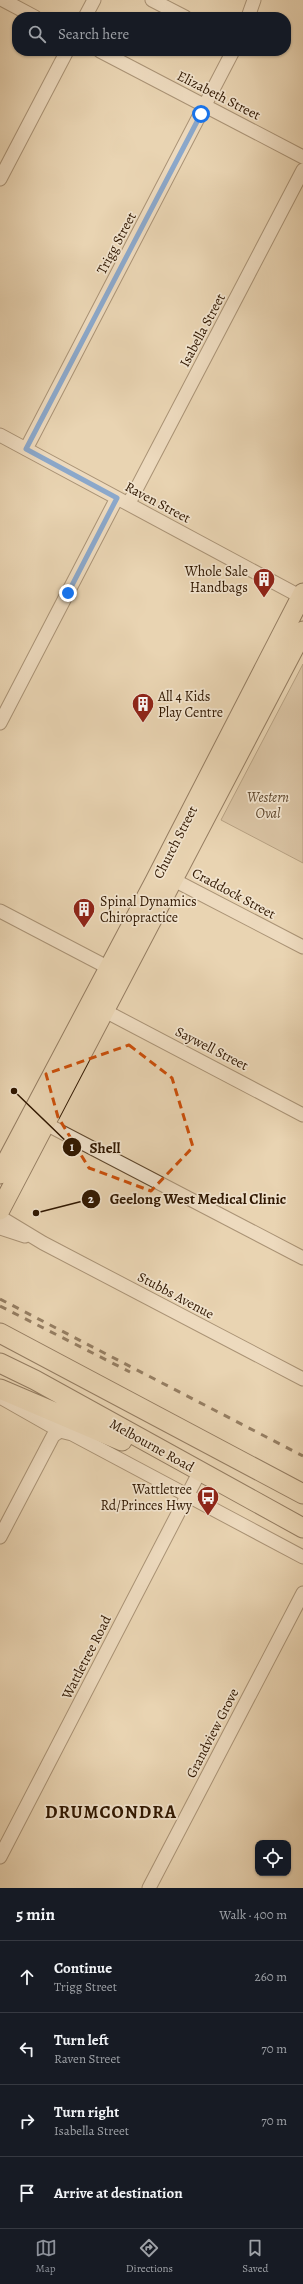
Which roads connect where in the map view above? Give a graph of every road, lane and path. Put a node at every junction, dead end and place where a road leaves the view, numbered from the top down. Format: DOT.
graph roads {
  1 [pos="3,0"];
  2 [pos="94,0"];
  3 [pos="152,0"];
  4 [pos="254,0"];
  5 [pos="26,12"];
  6 [pos="88,12"];
  7 [pos="175,12"];
  8 [pos="250,12"];
  9 [pos="64,56"];
  10 [pos="110,56"];
  11 [pos="231,56"];
  12 [pos="205,106"];
  13 [pos="303,157"];
  14 [pos="303,170"];
  15 [pos="0,180"];
  16 [pos="0,436"];
  17 [pos="26,449"];
  18 [pos="123,501"];
  19 [pos="302,596"];
  20 [pos="303,631"];
  21 [pos="0,723"];
  22 [pos="172,879"];
  23 [pos="0,911"];
  24 [pos="303,947"];
  25 [pos="109,968"];
  26 [pos="105,1011"];
  27 [pos="303,1115"];
  28 [pos="46,1124"];
  29 [pos="0,1174"];
  30 [pos="0,1210"];
  31 [pos="0,1217"];
  32 [pos="0,1228"];
  33 [pos="35,1238"];
  34 [pos="303,1258"];
  35 [pos="0,1333"];
  36 [pos="0,1362"];
  37 [pos="303,1380"];
  38 [pos="0,1389"];
  39 [pos="0,1397"];
  40 [pos="60,1431"];
  41 [pos="200,1471"];
  42 [pos="188,1494"];
  43 [pos="303,1494"];
  44 [pos="303,1528"];
  45 [pos="0,1537"];
  46 [pos="303,1557"];
  47 [pos="303,1593"];
  48 [pos="0,1857"];
  49 [pos="149,1888"];
  1 -- 5 [label="street"];
  2 -- 6 [label="street"];
  3 -- 7 [label="street"];
  4 -- 8 [label="street"];
  9 -- 15 [label="street"];
  10 -- 12 [label="street, Elizabeth Street"];
  11 -- 12 [label="street, Trigg Street"];
  12 -- 13 [label="street, Elizabeth Street"];
  12 -- 17 [label="street, Trigg Street"];
  14 -- 18 [label="street, Isabella Street"];
  16 -- 17 [label="street, Raven Street"];
  17 -- 18 [label="street, Raven Street"];
  18 -- 19 [label="street, Raven Street"];
  18 -- 21 [label="street, Isabella Street"];
  19 -- 25 [label="highway, Church Street"];
  20 -- 22 [label="highway, Church Street"];
  22 -- 24 [label="street, Craddock Street"];
  22 -- 26 [label="highway, Church Street"];
  23 -- 25 [label="street"];
  25 -- 29 [label="highway, Church Street"];
  26 -- 27 [label="street, Saywell Street"];
  26 -- 28 [label="highway, Church Street"];
  28 -- 30 [label="highway, Church Street"];
  28 -- 34 [label="street"];
  31 -- 33 [label="street, Stubbs Avenue"];
  32 -- 33 [label="street, Stubbs Avenue"];
  33 -- 37 [label="street, Stubbs Avenue"];
  35 -- 43 [label="highway, Melbourne Road"];
  36 -- 41 [label="highway, Melbourne Road"];
  38 -- 41 [label="highway"];
  39 -- 40 [label="street"];
  40 -- 42 [label="street"];
  40 -- 45 [label="street"];
  41 -- 42 [label="street, Wattletree Road"];
  41 -- 44 [label="highway, Melbourne Road"];
  42 -- 46 [label="street"];
  42 -- 48 [label="street, Wattletree Road"];
  47 -- 49 [label="street, Grandview Grove"];
}
